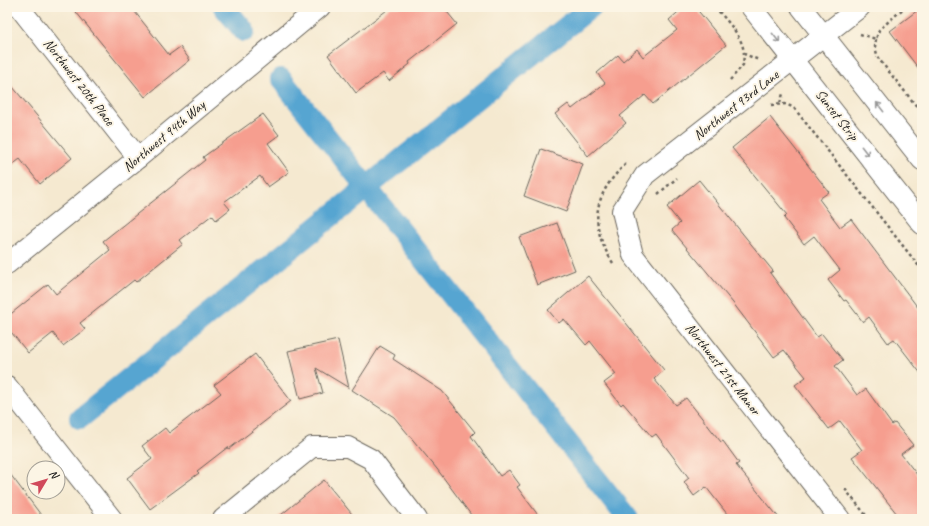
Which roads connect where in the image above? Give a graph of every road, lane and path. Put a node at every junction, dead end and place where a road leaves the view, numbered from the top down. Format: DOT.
graph roads {
  1 [pos="20,7"];
  2 [pos="320,7"];
  3 [pos="715,7"];
  4 [pos="752,7"];
  5 [pos="802,7"];
  6 [pos="860,7"];
  7 [pos="824,36"];
  8 [pos="876,39"];
  9 [pos="744,54"];
  10 [pos="793,60"];
  11 [pos="765,107"];
  12 [pos="922,113"];
  13 [pos="138,158"];
  14 [pos="922,160"];
  15 [pos="682,175"];
  16 [pos="655,198"];
  17 [pos="622,211"];
  18 [pos="922,224"];
  19 [pos="7,264"];
  20 [pos="922,270"];
  21 [pos="7,386"];
  22 [pos="844,488"];
  23 [pos="112,519"];
  24 [pos="223,519"];
  25 [pos="417,519"];
  26 [pos="840,519"];
  27 [pos="869,519"];
  1 -- 13 [label="street, Northwest 20th Place"];
  2 -- 13 [label="street, Northwest 94th Way"];
  3 -- 9 [label="path"];
  4 -- 10 [label="street, Sunset Strip, one-way"];
  5 -- 7 [label="street"];
  6 -- 7 [label="street, Northwest 93rd Lane"];
  7 -- 10 [label="street, Northwest 93rd Lane"];
  14 -- 7 [label="street, one-way"];
  8 -- 12 [label="path"];
  10 -- 17 [label="street, Northwest 93rd Lane"];
  10 -- 18 [label="street, Sunset Strip, one-way"];
  11 -- 20 [label="path"];
  13 -- 19 [label="street, Northwest 94th Way"];
  15 -- 16 [label="path"];
  17 -- 26 [label="street, Northwest 21st Manor"];
  21 -- 23 [label="street"];
  22 -- 27 [label="path"];
  24 -- 25 [label="street"];
}
